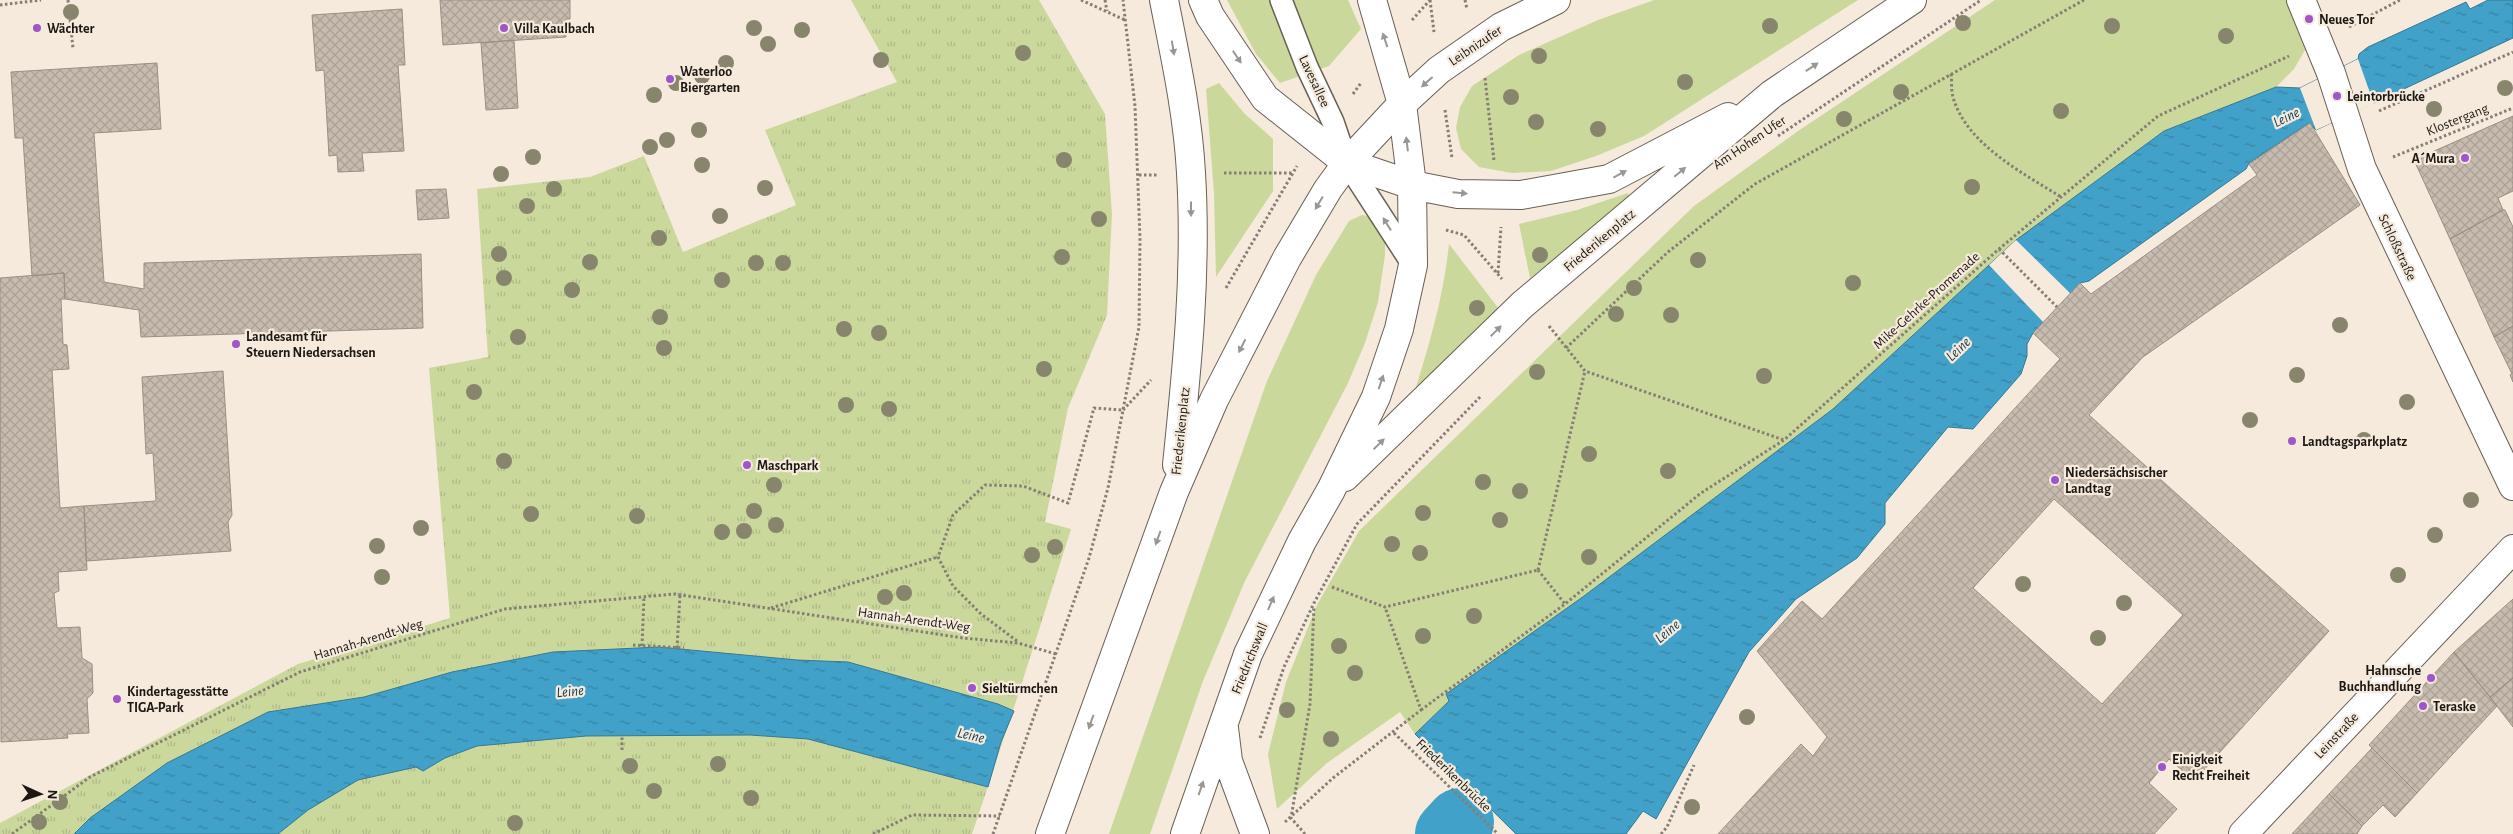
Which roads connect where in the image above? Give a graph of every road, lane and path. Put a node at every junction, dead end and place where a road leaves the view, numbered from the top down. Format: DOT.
graph roads {
  1 [pos="41,0"];
  2 [pos="68,0"];
  3 [pos="1082,0"];
  4 [pos="1104,0"];
  5 [pos="1123,0"];
  6 [pos="1164,0"];
  7 [pos="1203,0"];
  8 [pos="1281,0"];
  9 [pos="1372,0"];
  10 [pos="1430,0"];
  11 [pos="1465,0"];
  12 [pos="1556,0"];
  13 [pos="1912,0"];
  14 [pos="1981,0"];
  15 [pos="2084,0"];
  16 [pos="2301,0"];
  17 [pos="2400,0"];
  18 [pos="0,5"];
  19 [pos="1107,11"];
  20 [pos="1126,20"];
  21 [pos="2358,23"];
  22 [pos="2319,42"];
  23 [pos="1475,43"];
  24 [pos="73,48"];
  25 [pos="2513,52"];
  26 [pos="1439,70"];
  27 [pos="1952,74"];
  28 [pos="1772,94"];
  29 [pos="2412,97"];
  30 [pos="1402,104"];
  31 [pos="2513,108"];
  32 [pos="1776,138"];
  33 [pos="2409,150"];
  34 [pos="1347,163"];
  35 [pos="1412,185"];
  36 [pos="1458,194"];
  37 [pos="1498,195"];
  38 [pos="2061,197"];
  39 [pos="1999,250"];
  40 [pos="1413,265"];
  41 [pos="2057,307"];
  42 [pos="1555,319"];
  43 [pos="1566,348"];
  44 [pos="1585,371"];
  45 [pos="1481,395"];
  46 [pos="1122,410"];
  47 [pos="1784,440"];
  48 [pos="2513,486"];
  49 [pos="1332,490"];
  50 [pos="1174,492"];
  51 [pos="2513,550"];
  52 [pos="938,557"];
  53 [pos="1538,570"];
  54 [pos="1332,587"];
  55 [pos="680,594"];
  56 [pos="644,596"];
  57 [pos="1314,603"];
  58 [pos="1565,604"];
  59 [pos="1385,607"];
  60 [pos="768,609"];
  61 [pos="1018,643"];
  62 [pos="633,646"];
  63 [pos="642,646"];
  64 [pos="677,648"];
  65 [pos="684,648"];
  66 [pos="1056,654"];
  67 [pos="1421,710"];
  68 [pos="1223,724"];
  69 [pos="1394,733"];
  70 [pos="622,737"];
  71 [pos="1260,737"];
  72 [pos="622,750"];
  73 [pos="1694,765"];
  74 [pos="1000,816"];
  75 [pos="1291,818"];
  76 [pos="1283,823"];
  77 [pos="12,834"];
  78 [pos="873,834"];
  79 [pos="993,834"];
  80 [pos="1050,834"];
  81 [pos="1185,834"];
  82 [pos="1255,834"];
  83 [pos="1305,834"];
  84 [pos="1498,834"];
  85 [pos="1661,834"];
  86 [pos="2243,834"];
  1 -- 18 [label="path"];
  2 -- 24 [label="path"];
  3 -- 19 [label="path"];
  4 -- 19 [label="path"];
  5 -- 20 [label="path"];
  6 -- 50 [label="main road, Friederikenplatz, one-way"];
  7 -- 34 [label="main road, one-way"];
  8 -- 34 [label="lane, Lavesallee"];
  30 -- 9 [label="main road, one-way"];
  10 -- 26 [label="path"];
  11 -- 23 [label="path"];
  12 -- 23 [label="main road, Leibnizufer"];
  28 -- 13 [label="main road, one-way"];
  14 -- 32 [label="path, Am Hohen Ufer"];
  15 -- 27 [label="path"];
  16 -- 22 [label="main road, Schloßstraße"];
  17 -- 21 [label="path"];
  19 -- 20 [label="path"];
  20 -- 46 [label="path"];
  22 -- 38 [label="path, Mike-Gehrke-Promenade"];
  22 -- 48 [label="main road, Schloßstraße"];
  23 -- 26 [label="main road, Leibnizufer"];
  23 -- 37 [label="path"];
  25 -- 29 [label="path"];
  26 -- 30 [label="main road, Leibnizufer, one-way"];
  26 -- 36 [label="path"];
  27 -- 38 [label="path"];
  27 -- 43 [label="path"];
  37 -- 28 [label="main road, one-way"];
  49 -- 28 [label="main road, Friederikenplatz, one-way"];
  30 -- 34 [label="main road, Friederikenplatz"];
  35 -- 30 [label="main road, one-way"];
  31 -- 33 [label="path, Klostergang"];
  34 -- 35 [label="main road"];
  40 -- 34 [label="lane, one-way"];
  34 -- 50 [label="main road, Friederikenplatz, one-way"];
  35 -- 36 [label="main road"];
  35 -- 40 [label="main road"];
  36 -- 37 [label="main road, one-way"];
  36 -- 37 [label="path"];
  38 -- 39 [label="path, Mike-Gehrke-Promenade"];
  39 -- 41 [label="path"];
  39 -- 47 [label="path, Mike-Gehrke-Promenade"];
  49 -- 40 [label="main road, one-way"];
  42 -- 43 [label="path"];
  43 -- 44 [label="path"];
  44 -- 47 [label="path"];
  44 -- 53 [label="path"];
  45 -- 57 [label="path"];
  46 -- 52 [label="path"];
  46 -- 66 [label="path"];
  47 -- 58 [label="path, Mike-Gehrke-Promenade"];
  68 -- 49 [label="main road, Friedrichswall, one-way"];
  50 -- 80 [label="main road, one-way"];
  51 -- 86 [label="main road, Leinstraße"];
  52 -- 60 [label="path, Hannah-Arendt-Weg"];
  52 -- 61 [label="path"];
  53 -- 58 [label="path"];
  53 -- 59 [label="path"];
  54 -- 59 [label="path"];
  55 -- 56 [label="path, Hannah-Arendt-Weg"];
  55 -- 60 [label="path, Hannah-Arendt-Weg"];
  55 -- 64 [label="path"];
  56 -- 63 [label="path"];
  56 -- 77 [label="path, Hannah-Arendt-Weg"];
  57 -- 71 [label="path"];
  57 -- 75 [label="path"];
  58 -- 67 [label="path, Mike-Gehrke-Promenade"];
  59 -- 67 [label="path"];
  60 -- 61 [label="path, Hannah-Arendt-Weg"];
  61 -- 66 [label="path, Hannah-Arendt-Weg"];
  62 -- 63 [label="path"];
  63 -- 64 [label="path"];
  64 -- 65 [label="path"];
  66 -- 74 [label="path"];
  67 -- 69 [label="path, Mike-Gehrke-Promenade"];
  81 -- 68 [label="main road, Friedrichswall, one-way"];
  68 -- 82 [label="main road"];
  69 -- 75 [label="path, Mike-Gehrke-Promenade"];
  69 -- 84 [label="path, Friederikenbrücke"];
  70 -- 72 [label="path"];
  73 -- 85 [label="path"];
  74 -- 78 [label="path"];
  74 -- 79 [label="path"];
  75 -- 76 [label="path, Mike-Gehrke-Promenade"];
  75 -- 83 [label="path"];
}
